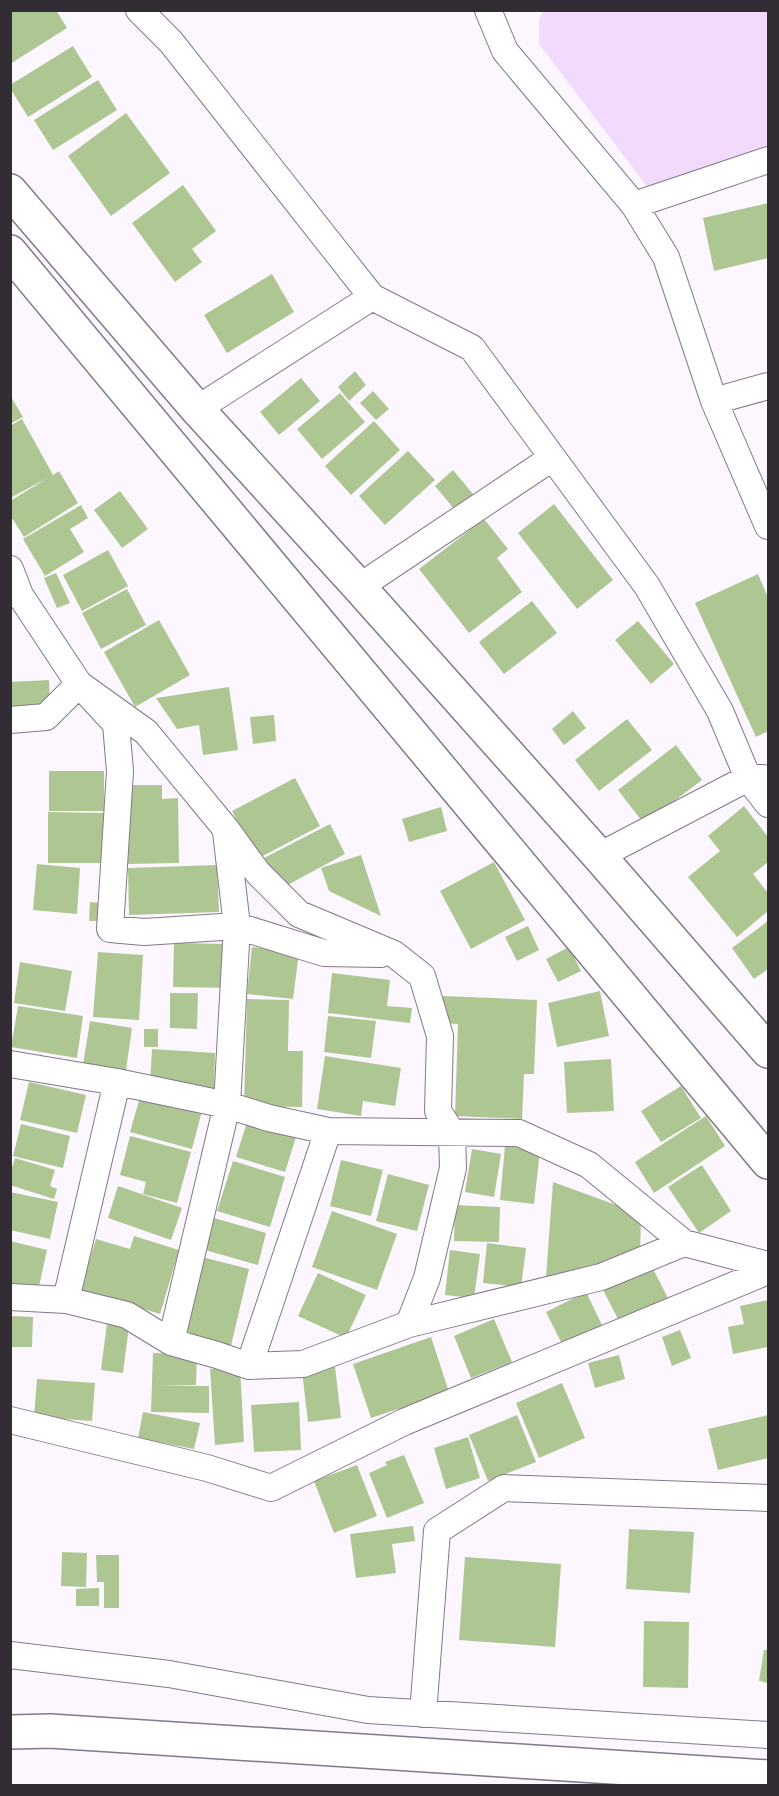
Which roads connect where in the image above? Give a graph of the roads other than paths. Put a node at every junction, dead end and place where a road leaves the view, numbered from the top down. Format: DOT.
graph roads {
  1 [pos="139,10"];
  2 [pos="488,10"];
  3 [pos="768,160"];
  4 [pos="10,192"];
  5 [pos="634,205"];
  6 [pos="10,252"];
  7 [pos="372,297"];
  8 [pos="768,386"];
  9 [pos="714,401"];
  10 [pos="197,410"];
  11 [pos="552,458"];
  12 [pos="768,526"];
  13 [pos="10,569"];
  14 [pos="359,587"];
  15 [pos="80,684"];
  16 [pos="10,720"];
  17 [pos="758,778"];
  18 [pos="768,804"];
  19 [pos="226,829"];
  20 [pos="600,856"];
  21 [pos="237,926"];
  22 [pos="394,954"];
  23 [pos="768,1051"];
  24 [pos="11,1065"];
  25 [pos="117,1082"];
  26 [pos="227,1105"];
  27 [pos="328,1131"];
  28 [pos="452,1133"];
  29 [pos="768,1162"];
  30 [pos="684,1243"];
  31 [pos="768,1265"];
  32 [pos="768,1271"];
  33 [pos="10,1297"];
  34 [pos="66,1300"];
  35 [pos="409,1324"];
  36 [pos="171,1342"];
  37 [pos="249,1366"];
  38 [pos="10,1420"];
  39 [pos="768,1498"];
  40 [pos="10,1655"];
  41 [pos="423,1714"];
  42 [pos="10,1732"];
  43 [pos="768,1735"];
  44 [pos="768,1777"];
  1 -- 7 [label="street"];
  2 -- 5 [label="street"];
  3 -- 5 [label="street"];
  4 -- 10 [label="main road"];
  5 -- 9 [label="street"];
  6 -- 29 [label="main road"];
  7 -- 10 [label="street"];
  7 -- 11 [label="street"];
  8 -- 9 [label="street"];
  9 -- 12 [label="street"];
  10 -- 14 [label="main road"];
  11 -- 14 [label="street"];
  11 -- 17 [label="street"];
  13 -- 15 [label="street"];
  14 -- 20 [label="main road"];
  15 -- 16 [label="street"];
  15 -- 19 [label="street"];
  15 -- 21 [label="street"];
  17 -- 18 [label="street"];
  17 -- 20 [label="street"];
  19 -- 21 [label="street"];
  19 -- 22 [label="street"];
  20 -- 23 [label="main road"];
  21 -- 22 [label="street"];
  21 -- 26 [label="street"];
  22 -- 28 [label="street"];
  24 -- 25 [label="street"];
  25 -- 26 [label="street"];
  25 -- 34 [label="street"];
  26 -- 27 [label="street"];
  26 -- 36 [label="street"];
  27 -- 28 [label="street"];
  27 -- 37 [label="street"];
  28 -- 30 [label="street"];
  28 -- 35 [label="street"];
  30 -- 31 [label="street"];
  30 -- 35 [label="street"];
  32 -- 38 [label="street"];
  33 -- 34 [label="street"];
  34 -- 36 [label="street"];
  35 -- 37 [label="street"];
  36 -- 37 [label="street"];
  39 -- 41 [label="street"];
  40 -- 41 [label="street"];
  41 -- 43 [label="street"];
  42 -- 44 [label="main road"];
}
